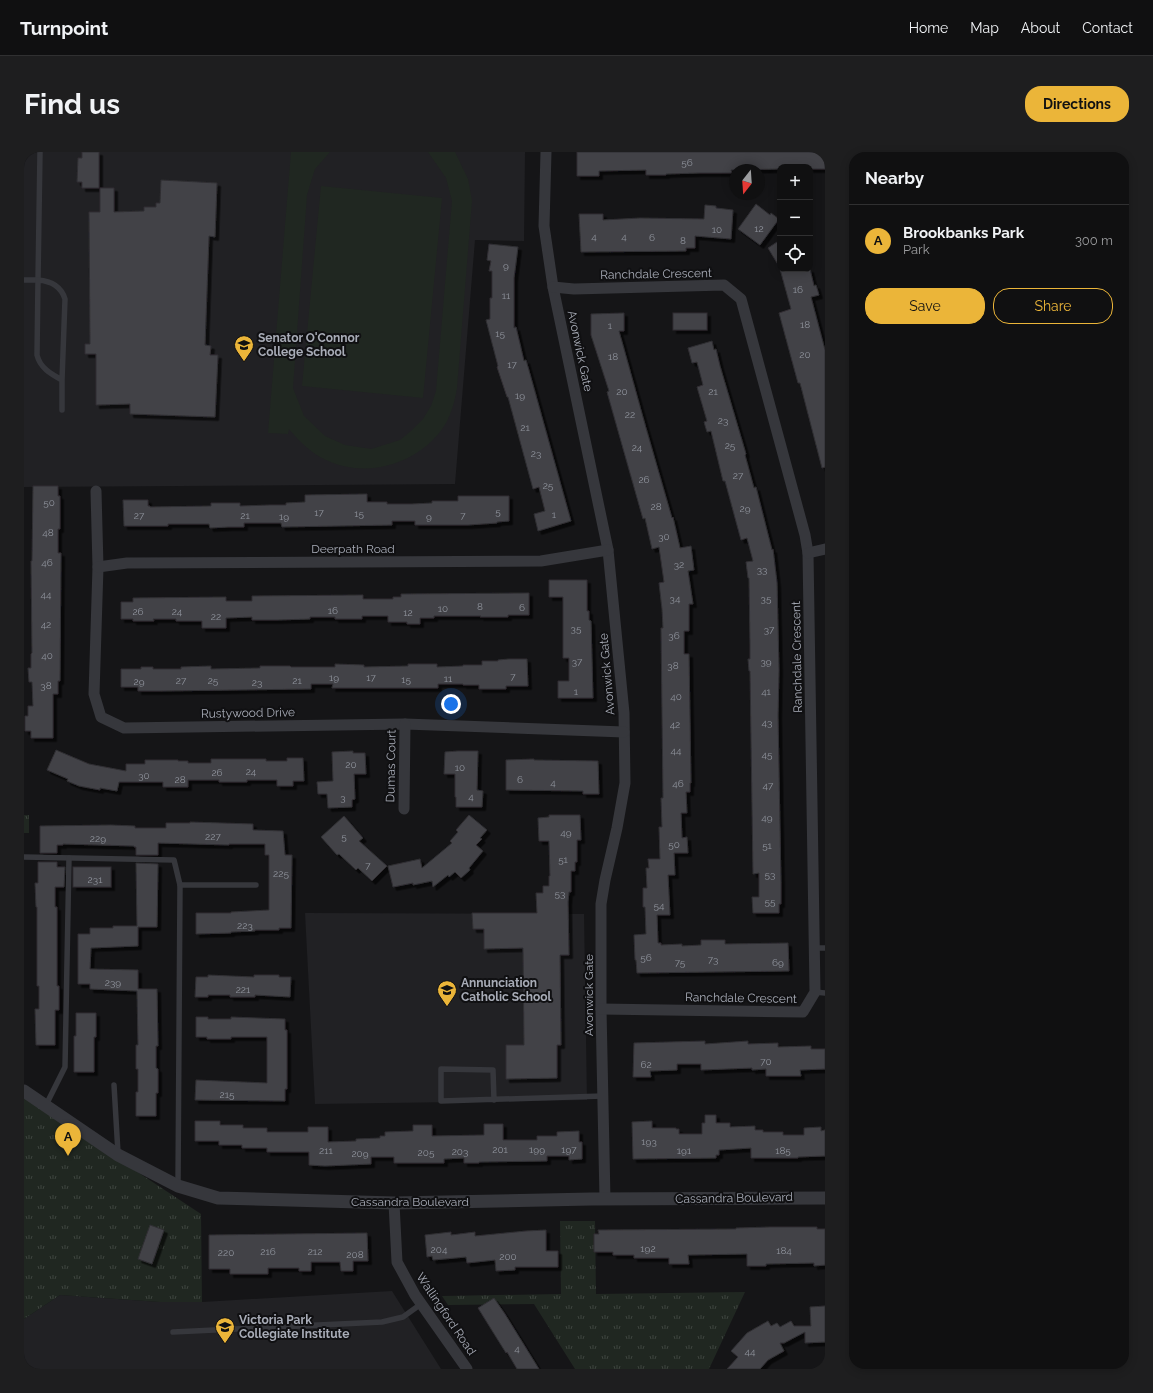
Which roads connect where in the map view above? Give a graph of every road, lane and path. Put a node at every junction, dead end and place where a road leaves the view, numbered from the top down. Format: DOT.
graph roads {
  1 [pos="40,152"];
  2 [pos="546,152"];
  3 [pos="24,280"];
  4 [pos="38,280"];
  5 [pos="553,287"];
  6 [pos="62,380"];
  7 [pos="62,410"];
  8 [pos="96,491"];
  9 [pos="825,549"];
  10 [pos="608,550"];
  11 [pos="808,553"];
  12 [pos="98,566"];
  13 [pos="405,724"];
  14 [pos="624,732"];
  15 [pos="404,809"];
  16 [pos="24,857"];
  17 [pos="69,858"];
  18 [pos="180,885"];
  19 [pos="256,885"];
  20 [pos="820,948"];
  21 [pos="820,993"];
  22 [pos="601,1009"];
  23 [pos="114,1085"];
  24 [pos="24,1091"];
  25 [pos="603,1096"];
  26 [pos="494,1100"];
  27 [pos="46,1106"];
  28 [pos="118,1155"];
  29 [pos="178,1186"];
  30 [pos="825,1198"];
  31 [pos="605,1199"];
  32 [pos="394,1203"];
  33 [pos="421,1304"];
  34 [pos="173,1332"];
  35 [pos="467,1369"];
  1 -- 4 [label="lane"];
  2 -- 5 [label="street, Avonwick Gate"];
  3 -- 4 [label="lane"];
  4 -- 6 [label="lane"];
  4 -- 6 [label="lane"];
  5 -- 10 [label="street, Avonwick Gate"];
  5 -- 11 [label="street, Ranchdale Crescent"];
  6 -- 7 [label="lane"];
  8 -- 12 [label="street, Rustywood Drive"];
  9 -- 11 [label="street"];
  10 -- 12 [label="street, Deerpath Road"];
  10 -- 14 [label="street, Avonwick Gate"];
  11 -- 20 [label="street, Ranchdale Crescent"];
  12 -- 13 [label="street, Rustywood Drive"];
  13 -- 14 [label="street, Rustywood Drive"];
  13 -- 15 [label="street, Dumas Court"];
  14 -- 22 [label="street, Avonwick Gate"];
  16 -- 17 [label="lane"];
  17 -- 18 [label="lane"];
  17 -- 27 [label="lane"];
  18 -- 19 [label="lane"];
  18 -- 29 [label="lane"];
  20 -- 21 [label="street, Ranchdale Crescent"];
  21 -- 22 [label="street, Ranchdale Crescent"];
  22 -- 25 [label="street, Avonwick Gate"];
  23 -- 28 [label="lane"];
  24 -- 27 [label="street, Cassandra Boulevard"];
  25 -- 26 [label="lane"];
  25 -- 31 [label="street, Avonwick Gate"];
  26 -- 26 [label="lane"];
  27 -- 28 [label="street, Cassandra Boulevard"];
  28 -- 29 [label="street, Cassandra Boulevard"];
  29 -- 32 [label="street, Cassandra Boulevard"];
  30 -- 31 [label="street, Cassandra Boulevard"];
  31 -- 32 [label="street, Cassandra Boulevard"];
  32 -- 33 [label="street, Wallingford Road"];
  33 -- 34 [label="lane"];
  33 -- 35 [label="street, Wallingford Road"];
}
